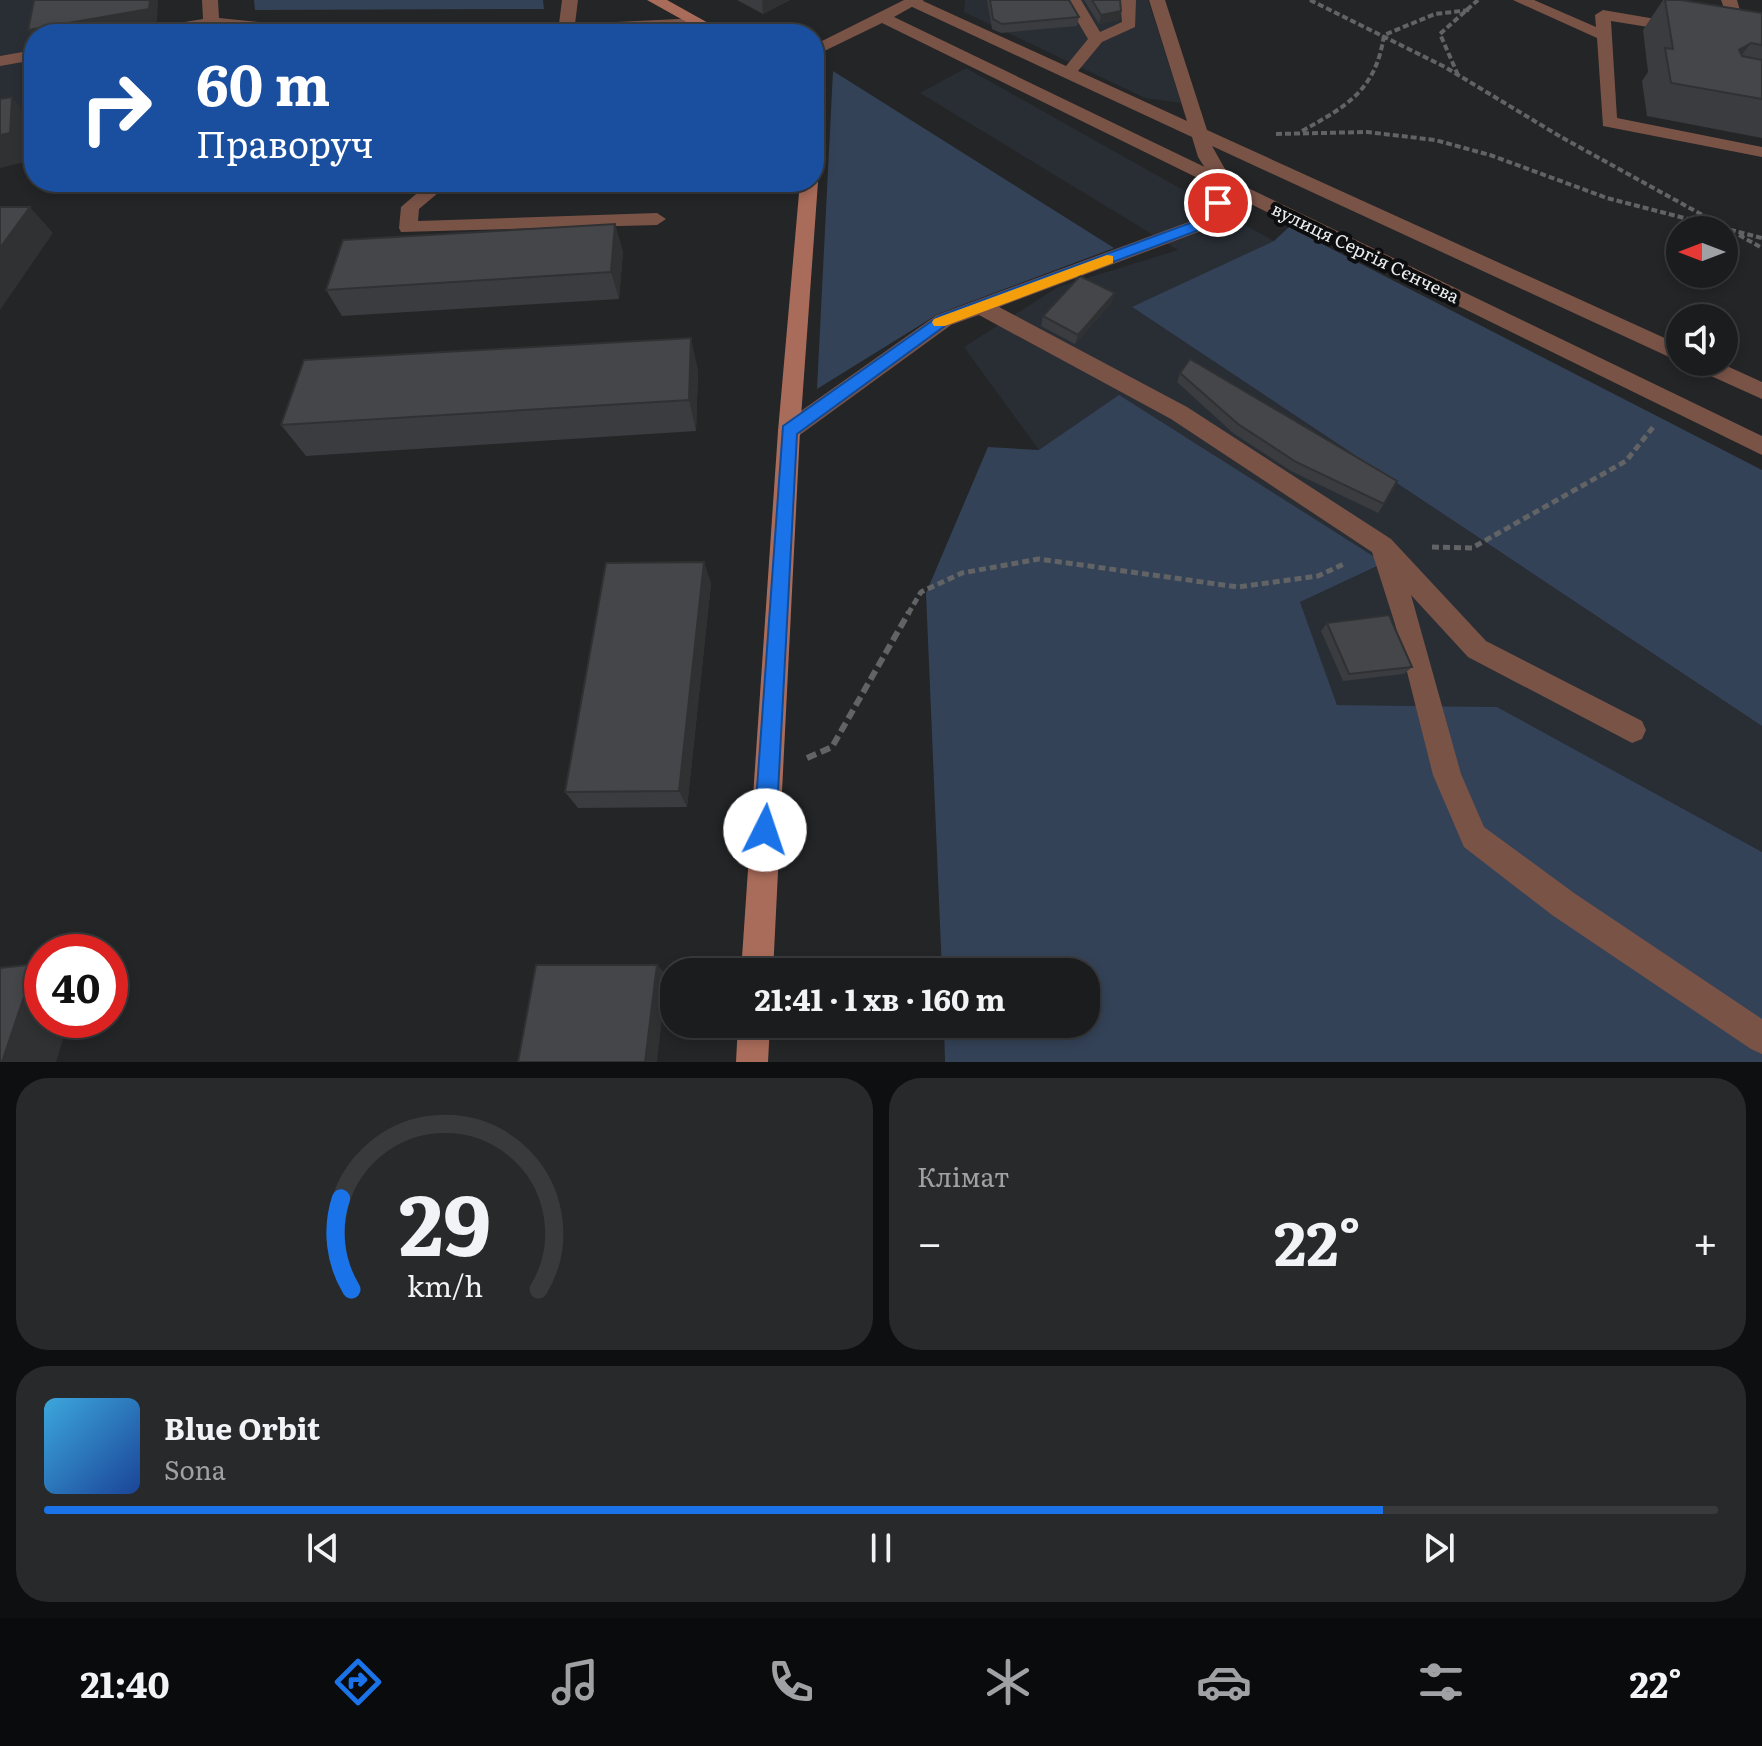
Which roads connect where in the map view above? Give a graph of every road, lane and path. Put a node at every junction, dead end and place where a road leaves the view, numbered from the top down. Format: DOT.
graph roads {
  1 [pos="210,0"];
  2 [pos="570,0"];
  3 [pos="655,0"];
  4 [pos="1073,0"];
  5 [pos="1128,0"];
  6 [pos="1157,0"];
  7 [pos="1310,0"];
  8 [pos="1478,0"];
  9 [pos="1521,0"];
  10 [pos="1729,0"];
  11 [pos="914,1"];
  12 [pos="1470,10"];
  13 [pos="884,18"];
  14 [pos="1735,21"];
  15 [pos="211,22"];
  16 [pos="699,23"];
  17 [pos="200,24"];
  18 [pos="231,24"];
  19 [pos="568,24"];
  20 [pos="684,24"];
  21 [pos="1696,29"];
  22 [pos="1384,35"];
  23 [pos="1605,36"];
  24 [pos="1096,39"];
  25 [pos="824,46"];
  26 [pos="24,57"];
  27 [pos="0,61"];
  28 [pos="1069,72"];
  29 [pos="1459,76"];
  30 [pos="1301,132"];
  31 [pos="1199,133"];
  32 [pos="1275,134"];
  33 [pos="1762,152"];
  34 [pos="1225,185"];
  35 [pos="429,192"];
  36 [pos="808,192"];
  37 [pos="1671,216"];
  38 [pos="1705,216"];
  39 [pos="657,219"];
  40 [pos="1738,232"];
  41 [pos="1738,234"];
  42 [pos="1762,238"];
  43 [pos="1762,248"];
  44 [pos="982,307"];
  45 [pos="1666,348"];
  46 [pos="1729,376"];
  47 [pos="1762,391"];
  48 [pos="1660,393"];
  49 [pos="789,431"];
  50 [pos="1762,446"];
  51 [pos="1382,546"];
  52 [pos="1632,730"];
  53 [pos="769,773"];
  54 [pos="758,958"];
  55 [pos="753,1038"];
  56 [pos="1762,1038"];
  57 [pos="752,1062"];
  1 -- 15 [label="street"];
  2 -- 19 [label="street"];
  3 -- 16 [label="street"];
  4 -- 24 [label="street"];
  5 -- 24 [label="street"];
  6 -- 31 [label="street"];
  7 -- 22 [label="path"];
  8 -- 12 [label="path"];
  9 -- 23 [label="street"];
  10 -- 14 [label="street"];
  11 -- 13 [label="street"];
  11 -- 28 [label="street"];
  12 -- 22 [label="path"];
  12 -- 29 [label="path"];
  13 -- 25 [label="street"];
  13 -- 34 [label="street, вулиця Сергія Сєнчева"];
  15 -- 17 [label="street"];
  15 -- 18 [label="street"];
  16 -- 20 [label="street"];
  21 -- 23 [label="street"];
  22 -- 29 [label="path"];
  22 -- 30 [label="path"];
  23 -- 33 [label="street"];
  24 -- 28 [label="street"];
  26 -- 27 [label="street"];
  28 -- 31 [label="street"];
  29 -- 38 [label="path"];
  30 -- 32 [label="path"];
  30 -- 37 [label="path"];
  31 -- 34 [label="street"];
  31 -- 45 [label="street"];
  34 -- 44 [label="street"];
  34 -- 48 [label="street, вулиця Сергія Сєнчева"];
  35 -- 39 [label="street"];
  36 -- 49 [label="street"];
  40 -- 42 [label="path"];
  41 -- 43 [label="path"];
  44 -- 49 [label="street"];
  44 -- 51 [label="street"];
  46 -- 47 [label="street"];
  48 -- 50 [label="street, вулиця Сергія Сєнчева"];
  48 -- 51 [label="path"];
  49 -- 53 [label="street"];
  51 -- 52 [label="street"];
  51 -- 53 [label="path"];
  51 -- 56 [label="street"];
  53 -- 54 [label="street"];
  55 -- 57 [label="street"];
}
